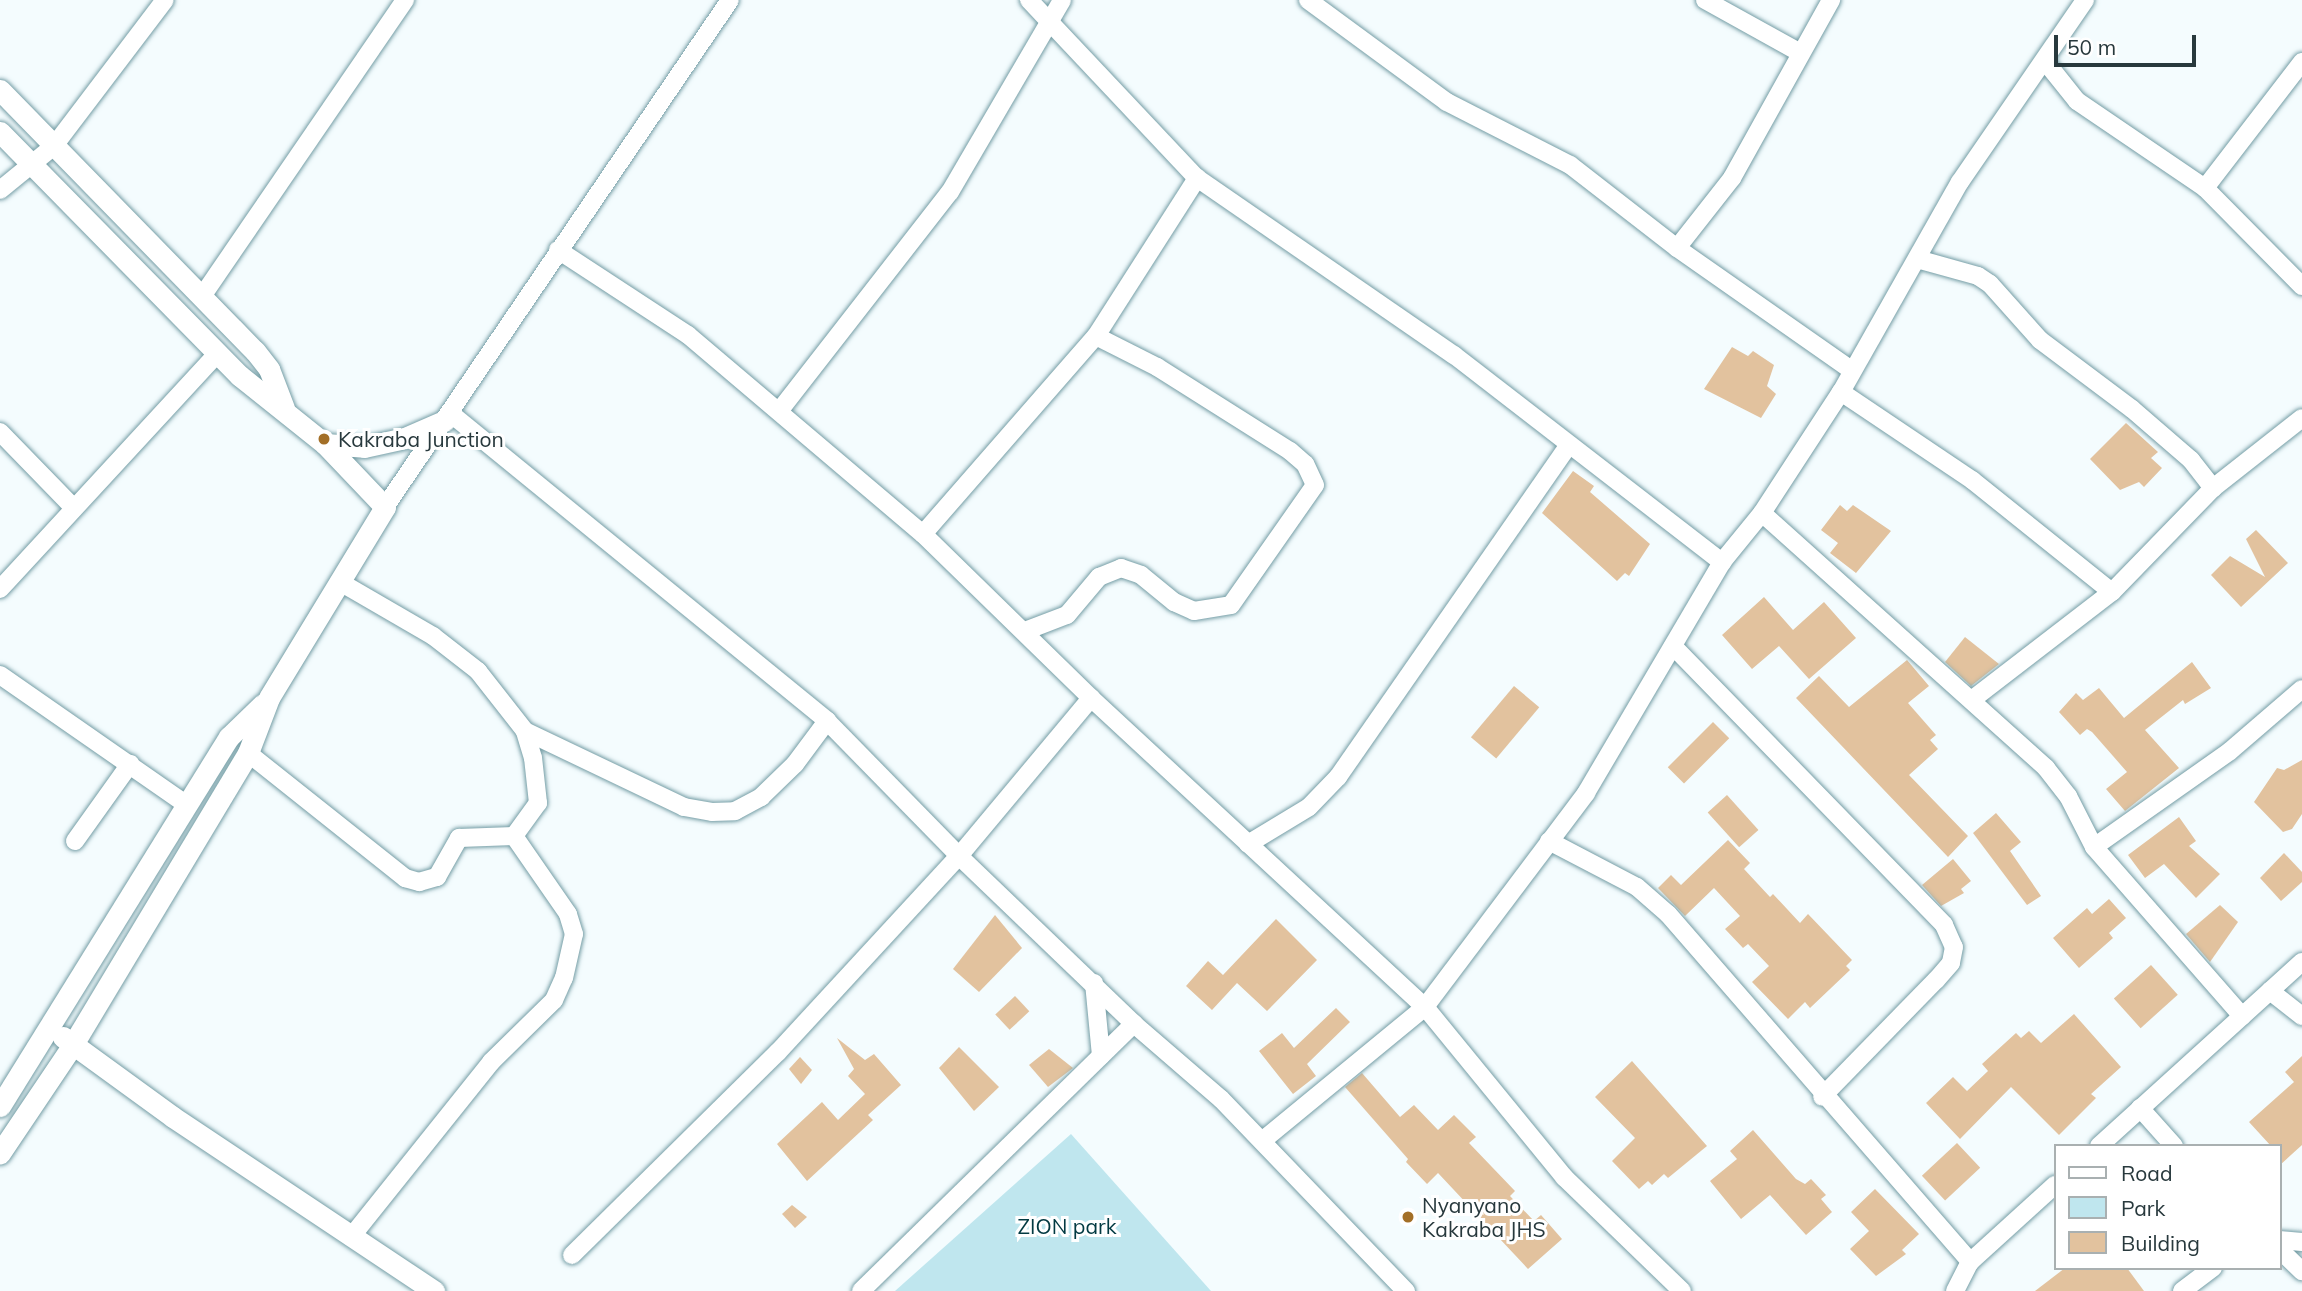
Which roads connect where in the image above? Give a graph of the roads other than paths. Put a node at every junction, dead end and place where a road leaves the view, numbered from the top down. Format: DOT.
graph roads {
  1 [pos="165,0"];
  2 [pos="405,0"];
  3 [pos="730,0"];
  4 [pos="1030,0"];
  5 [pos="1062,0"];
  6 [pos="1308,0"];
  7 [pos="1705,0"];
  8 [pos="1831,0"];
  9 [pos="2085,0"];
  10 [pos="1049,20"];
  11 [pos="1799,52"];
  12 [pos="2045,61"];
  13 [pos="2302,62"];
  14 [pos="0,90"];
  15 [pos="0,132"];
  16 [pos="54,146"];
  17 [pos="34,166"];
  18 [pos="1196,178"];
  19 [pos="2205,188"];
  20 [pos="0,190"];
  21 [pos="1677,248"];
  22 [pos="558,250"];
  23 [pos="1917,259"];
  24 [pos="2302,286"];
  25 [pos="203,295"];
  26 [pos="1096,336"];
  27 [pos="217,354"];
  28 [pos="1851,370"];
  29 [pos="1840,392"];
  30 [pos="285,410"];
  31 [pos="780,410"];
  32 [pos="447,417"];
  33 [pos="2302,418"];
  34 [pos="0,432"];
  35 [pos="325,444"];
  36 [pos="1569,445"];
  37 [pos="2213,488"];
  38 [pos="386,507"];
  39 [pos="74,508"];
  40 [pos="1762,513"];
  41 [pos="923,534"];
  42 [pos="1722,562"];
  43 [pos="340,582"];
  44 [pos="0,589"];
  45 [pos="2112,592"];
  46 [pos="1025,631"];
  47 [pos="1673,646"];
  48 [pos="0,675"];
  49 [pos="2302,689"];
  50 [pos="269,698"];
  51 [pos="1091,698"];
  52 [pos="1973,699"];
  53 [pos="827,721"];
  54 [pos="525,731"];
  55 [pos="248,753"];
  56 [pos="130,764"];
  57 [pos="187,805"];
  58 [pos="514,836"];
  59 [pos="75,841"];
  60 [pos="1549,841"];
  61 [pos="1248,844"];
  62 [pos="2094,847"];
  63 [pos="959,856"];
  64 [pos="2302,962"];
  65 [pos="1094,983"];
  66 [pos="2270,991"];
  67 [pos="1425,1007"];
  68 [pos="2242,1016"];
  69 [pos="2302,1016"];
  70 [pos="1134,1024"];
  71 [pos="49,1028"];
  72 [pos="74,1044"];
  73 [pos="1101,1056"];
  74 [pos="1822,1097"];
  75 [pos="0,1105"];
  76 [pos="2140,1108"];
  77 [pos="1262,1141"];
  78 [pos="2101,1144"];
  79 [pos="2172,1144"];
  80 [pos="0,1153"];
  81 [pos="2054,1186"];
  82 [pos="351,1237"];
  83 [pos="2281,1240"];
  84 [pos="2302,1242"];
  85 [pos="2281,1251"];
  86 [pos="572,1255"];
  87 [pos="1970,1262"];
  88 [pos="2210,1270"];
  89 [pos="2302,1271"];
  90 [pos="1671,1287"];
  91 [pos="434,1291"];
  92 [pos="861,1291"];
  93 [pos="1406,1291"];
  94 [pos="1955,1291"];
  95 [pos="2182,1291"];
  1 -- 16 [label="street"];
  2 -- 25 [label="street"];
  3 -- 22 [label="street"];
  4 -- 10 [label="street"];
  5 -- 10 [label="street"];
  6 -- 21 [label="street"];
  7 -- 11 [label="street"];
  8 -- 11 [label="street"];
  9 -- 12 [label="street"];
  10 -- 18 [label="street"];
  10 -- 31 [label="street"];
  11 -- 21 [label="street"];
  12 -- 19 [label="street"];
  12 -- 23 [label="street"];
  13 -- 19 [label="street"];
  14 -- 16 [label="street"];
  15 -- 17 [label="street"];
  16 -- 17 [label="street"];
  16 -- 25 [label="street"];
  17 -- 20 [label="street"];
  17 -- 27 [label="street"];
  18 -- 26 [label="street"];
  18 -- 36 [label="street"];
  19 -- 24 [label="street"];
  21 -- 28 [label="street"];
  22 -- 31 [label="street"];
  22 -- 32 [label="street"];
  23 -- 28 [label="street"];
  23 -- 37 [label="street"];
  25 -- 30 [label="street"];
  26 -- 41 [label="street"];
  26 -- 46 [label="street"];
  27 -- 30 [label="street"];
  27 -- 39 [label="street"];
  28 -- 29 [label="street"];
  29 -- 40 [label="street"];
  29 -- 45 [label="street"];
  30 -- 35 [label="street"];
  31 -- 41 [label="street"];
  32 -- 35 [label="street"];
  32 -- 38 [label="street"];
  32 -- 53 [label="street"];
  33 -- 37 [label="street"];
  34 -- 39 [label="street"];
  35 -- 38 [label="street"];
  36 -- 42 [label="street"];
  36 -- 61 [label="street"];
  37 -- 45 [label="street"];
  38 -- 43 [label="street"];
  39 -- 44 [label="street"];
  40 -- 42 [label="street"];
  40 -- 52 [label="street"];
  41 -- 46 [label="street"];
  42 -- 47 [label="street"];
  43 -- 50 [label="street"];
  43 -- 54 [label="street"];
  45 -- 52 [label="street"];
  46 -- 51 [label="street"];
  47 -- 60 [label="street"];
  47 -- 74 [label="street"];
  48 -- 56 [label="street"];
  49 -- 62 [label="street"];
  50 -- 55 [label="street"];
  50 -- 57 [label="street"];
  51 -- 61 [label="street"];
  51 -- 63 [label="street"];
  52 -- 62 [label="street"];
  53 -- 54 [label="street"];
  53 -- 63 [label="street"];
  54 -- 58 [label="street"];
  55 -- 58 [label="street"];
  55 -- 72 [label="street"];
  56 -- 57 [label="street"];
  56 -- 59 [label="street"];
  57 -- 71 [label="street"];
  58 -- 82 [label="street"];
  60 -- 67 [label="street"];
  60 -- 74 [label="street"];
  61 -- 67 [label="street"];
  62 -- 68 [label="street"];
  63 -- 65 [label="street"];
  63 -- 86 [label="street"];
  64 -- 66 [label="street"];
  65 -- 70 [label="street"];
  65 -- 73 [label="street"];
  66 -- 68 [label="street"];
  66 -- 69 [label="street"];
  67 -- 77 [label="street"];
  67 -- 90 [label="street"];
  68 -- 76 [label="street"];
  70 -- 73 [label="street"];
  70 -- 77 [label="street"];
  71 -- 72 [label="street"];
  71 -- 75 [label="street"];
  72 -- 80 [label="street"];
  72 -- 82 [label="street"];
  73 -- 92 [label="street"];
  74 -- 87 [label="street"];
  76 -- 78 [label="street"];
  76 -- 79 [label="street"];
  77 -- 93 [label="street"];
  81 -- 87 [label="street"];
  82 -- 91 [label="street"];
  83 -- 84 [label="street"];
  85 -- 89 [label="street"];
  87 -- 94 [label="street"];
  88 -- 95 [label="street"];
}
